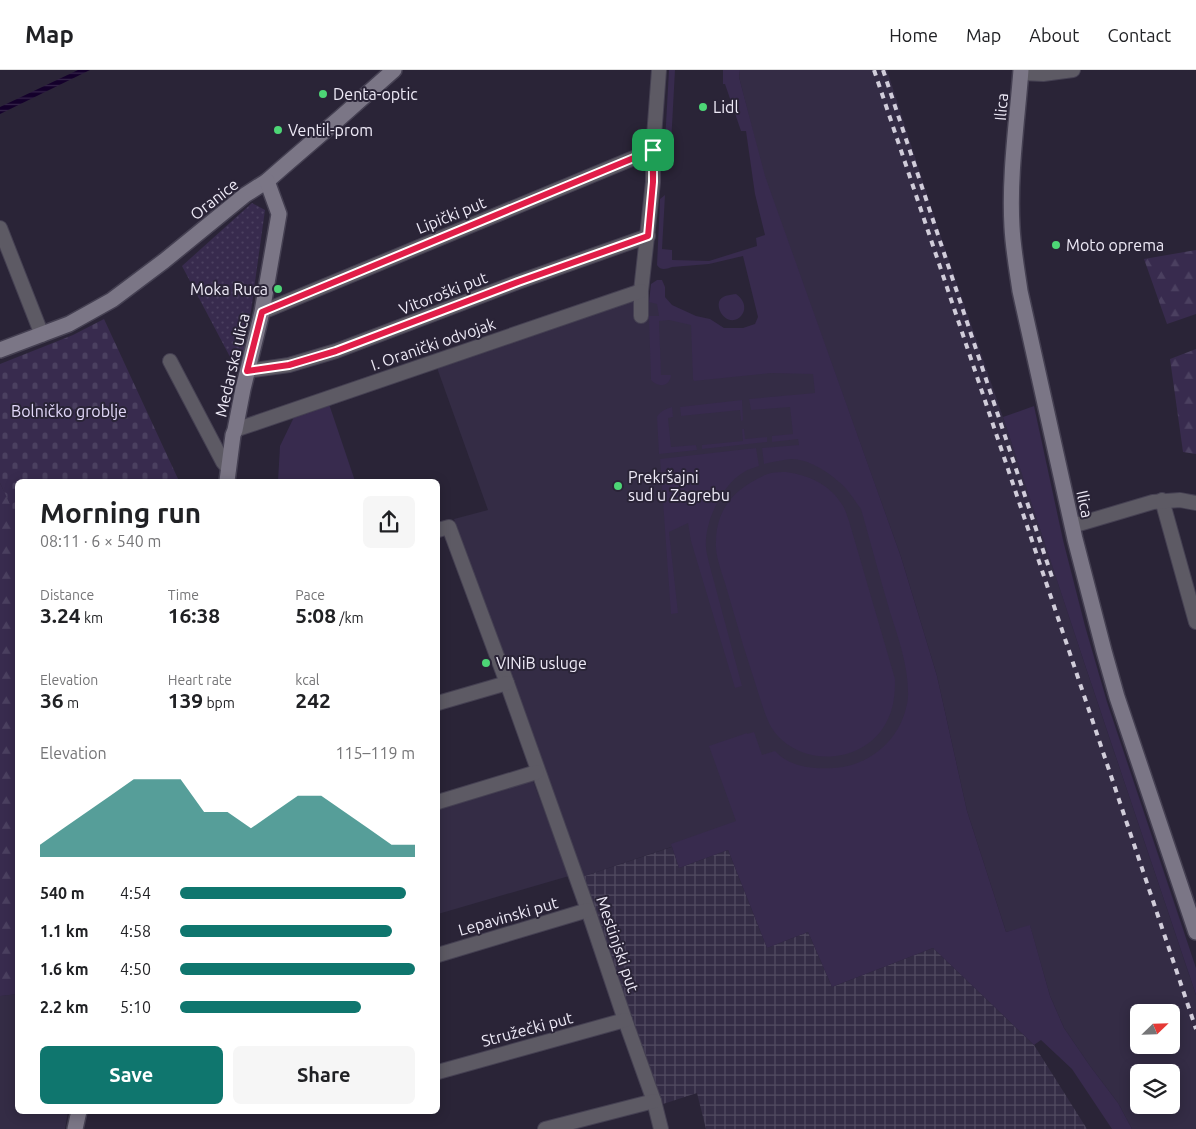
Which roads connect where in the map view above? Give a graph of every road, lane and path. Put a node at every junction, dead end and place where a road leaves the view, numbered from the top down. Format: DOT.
graph roads {
  1 [pos="394,70"];
  2 [pos="660,70"];
  3 [pos="1073,70"];
  4 [pos="1021,72"];
  5 [pos="653,150"];
  6 [pos="267,182"];
  7 [pos="0,228"];
  8 [pos="648,236"];
  9 [pos="642,291"];
  10 [pos="262,312"];
  11 [pos="642,316"];
  12 [pos="42,335"];
  13 [pos="0,350"];
  14 [pos="170,361"];
  15 [pos="247,371"];
  16 [pos="235,430"];
  17 [pos="228,475"];
  18 [pos="1162,500"];
  19 [pos="1196,503"];
  20 [pos="1072,526"];
  21 [pos="443,529"];
  22 [pos="1196,622"];
  23 [pos="506,683"];
  24 [pos="440,702"];
  25 [pos="537,772"];
  26 [pos="440,801"];
  27 [pos="588,910"];
  28 [pos="1196,932"];
  29 [pos="440,953"];
  30 [pos="625,1020"];
  31 [pos="440,1071"];
  32 [pos="654,1101"];
  33 [pos="78,1114"];
  34 [pos="75,1129"];
  35 [pos="545,1129"];
  36 [pos="661,1129"];
  1 -- 6 [label="main road, Oranice"];
  2 -- 5 [label="street"];
  3 -- 4 [label="street"];
  4 -- 20 [label="main road, Ilica"];
  5 -- 8 [label="street"];
  5 -- 10 [label="street, Lipički put"];
  6 -- 10 [label="main road, Medarska ulica"];
  6 -- 12 [label="main road, Oranice"];
  7 -- 12 [label="street"];
  8 -- 9 [label="street"];
  8 -- 15 [label="street, Vitoroški put"];
  9 -- 11 [label="street"];
  9 -- 16 [label="street, I. Oranički odvojak"];
  10 -- 15 [label="main road, Medarska ulica"];
  12 -- 13 [label="main road, Oranice"];
  14 -- 17 [label="street, Medarska ulica"];
  15 -- 16 [label="main road, Medarska ulica"];
  16 -- 17 [label="main road, Medarska ulica"];
  18 -- 19 [label="street"];
  18 -- 20 [label="street"];
  18 -- 22 [label="street"];
  20 -- 28 [label="main road, Ilica"];
  21 -- 23 [label="street, Mestinjski put"];
  23 -- 24 [label="street"];
  23 -- 25 [label="street, Mestinjski put"];
  25 -- 26 [label="street"];
  25 -- 27 [label="street, Mestinjski put"];
  27 -- 29 [label="street, Lepavinski put"];
  27 -- 30 [label="street, Mestinjski put"];
  30 -- 31 [label="street, Stružečki put"];
  30 -- 32 [label="street, Mestinjski put"];
  32 -- 35 [label="street"];
  32 -- 36 [label="street, Mestinjski put"];
  33 -- 34 [label="main road"];
}
